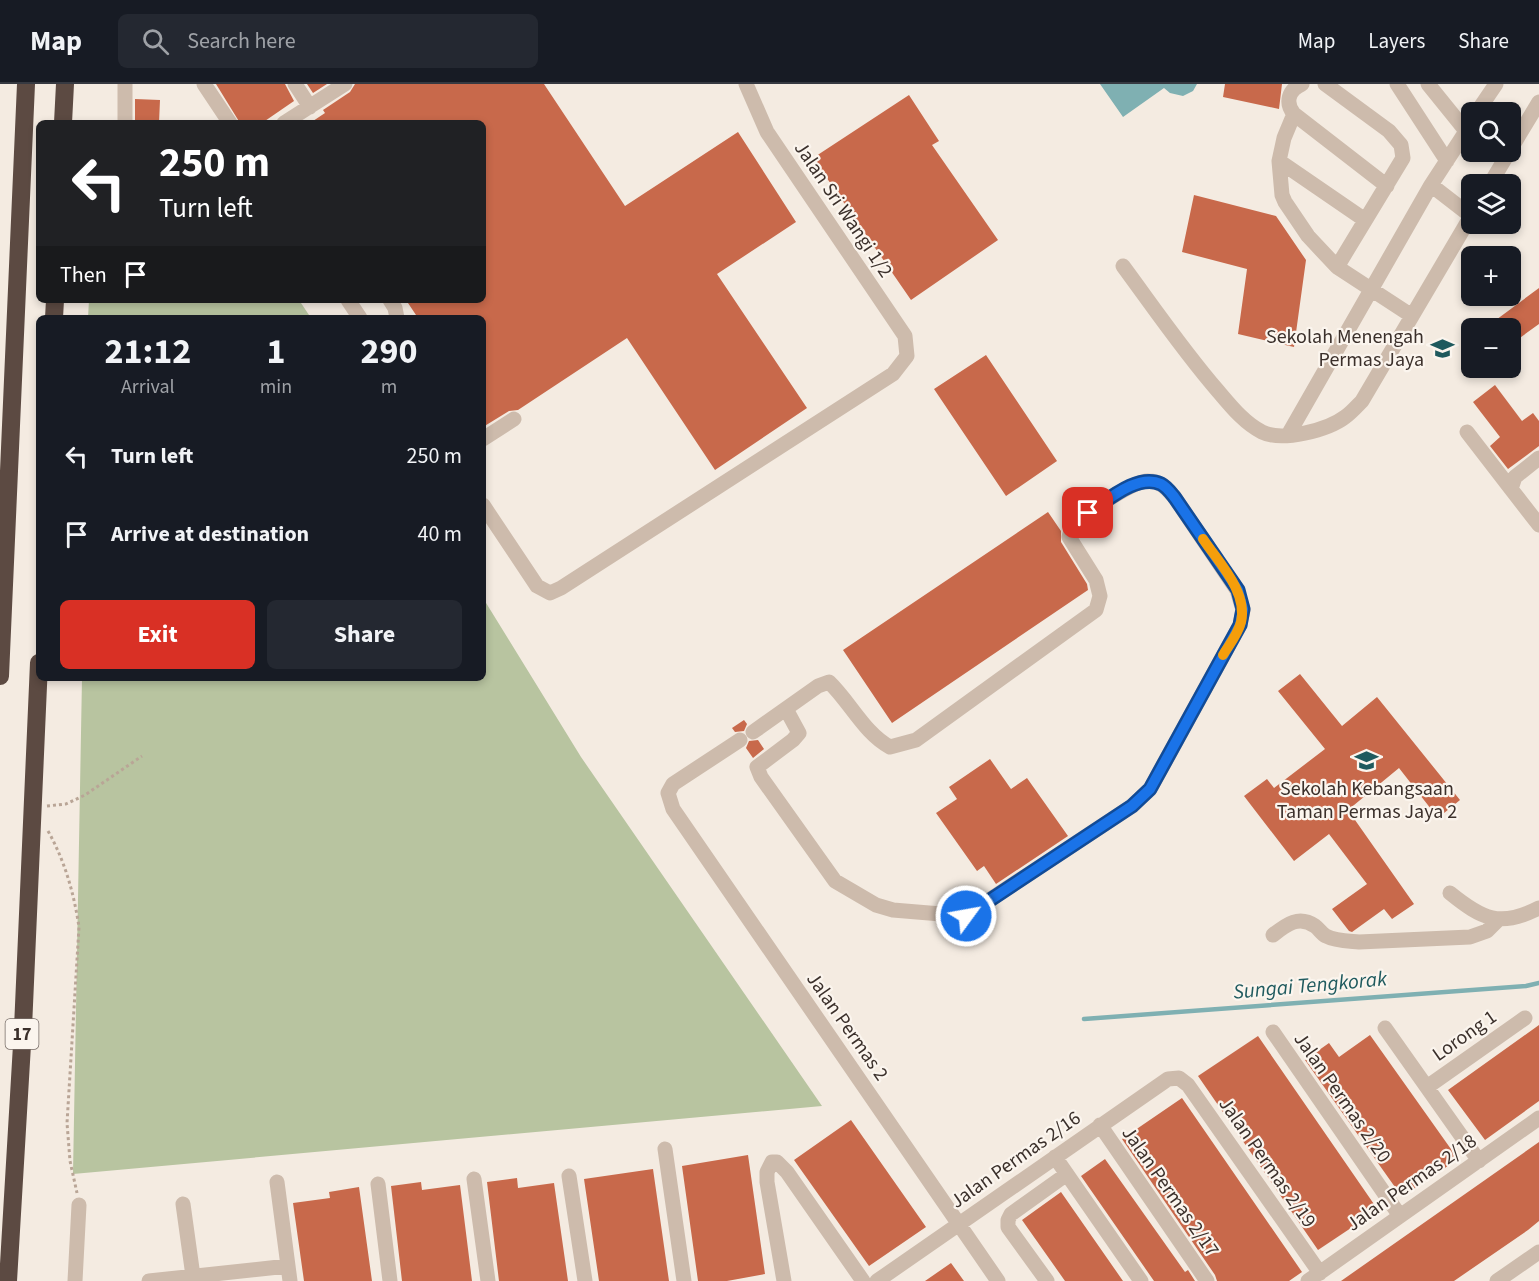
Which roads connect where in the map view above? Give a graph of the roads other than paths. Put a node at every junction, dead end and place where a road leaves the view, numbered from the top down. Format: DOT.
graph roads {
  1 [pos="27,84"];
  2 [pos="65,84"];
  3 [pos="125,84"];
  4 [pos="204,84"];
  5 [pos="295,84"];
  6 [pos="345,84"];
  7 [pos="746,84"];
  8 [pos="1302,84"];
  9 [pos="1325,84"];
  10 [pos="1396,84"];
  11 [pos="1428,84"];
  12 [pos="1496,84"];
  13 [pos="1484,102"];
  14 [pos="1539,102"];
  15 [pos="310,107"];
  16 [pos="1294,114"];
  17 [pos="1461,119"];
  18 [pos="63,120"];
  19 [pos="125,120"];
  20 [pos="228,120"];
  21 [pos="289,120"];
  22 [pos="1521,130"];
  23 [pos="1461,138"];
  24 [pos="1279,161"];
  25 [pos="1447,161"];
  26 [pos="1431,185"];
  27 [pos="1387,186"];
  28 [pos="1461,208"];
  29 [pos="1365,220"];
  30 [pos="1461,232"];
  31 [pos="1123,266"];
  32 [pos="1337,267"];
  33 [pos="1370,291"];
  34 [pos="1412,316"];
  35 [pos="514,418"];
  36 [pos="1467,432"];
  37 [pos="1288,435"];
  38 [pos="486,437"];
  39 [pos="1539,458"];
  40 [pos="1511,489"];
  41 [pos="486,510"];
  42 [pos="1539,525"];
  43 [pos="0,676"];
  44 [pos="38,681"];
  45 [pos="786,709"];
  46 [pos="1450,893"];
  47 [pos="1539,908"];
  48 [pos="1498,920"];
  49 [pos="1273,935"];
  50 [pos="1525,1018"];
  51 [pos="1385,1028"];
  52 [pos="1273,1032"];
  53 [pos="1179,1078"];
  54 [pos="1427,1087"];
  55 [pos="1539,1118"];
  56 [pos="1100,1125"];
  57 [pos="665,1149"];
  58 [pos="1055,1157"];
  59 [pos="1479,1161"];
  60 [pos="1067,1174"];
  61 [pos="569,1176"];
  62 [pos="474,1179"];
  63 [pos="277,1182"];
  64 [pos="378,1184"];
  65 [pos="183,1204"];
  66 [pos="79,1205"];
  67 [pos="1400,1216"];
  68 [pos="958,1225"];
  69 [pos="1539,1252"];
  70 [pos="289,1273"];
  71 [pos="193,1276"];
  72 [pos="1314,1277"];
  73 [pos="8,1281"];
  74 [pos="75,1281"];
  75 [pos="149,1281"];
  76 [pos="390,1281"];
  77 [pos="488,1281"];
  78 [pos="585,1281"];
  79 [pos="684,1281"];
  80 [pos="784,1281"];
  81 [pos="863,1281"];
  82 [pos="878,1281"];
  83 [pos="998,1281"];
  84 [pos="1047,1281"];
  85 [pos="1141,1281"];
  86 [pos="1207,1281"];
  87 [pos="1497,1281"];
  1 -- 43 [label="highway"];
  2 -- 18 [label="highway"];
  3 -- 19 [label="street"];
  4 -- 20 [label="street"];
  5 -- 15 [label="street"];
  6 -- 15 [label="street"];
  7 -- 41 [label="street, Jalan Sri Wangi 1/2"];
  8 -- 16 [label="street"];
  9 -- 27 [label="street"];
  10 -- 25 [label="street"];
  11 -- 17 [label="street"];
  12 -- 13 [label="street"];
  14 -- 22 [label="street"];
  15 -- 21 [label="street"];
  16 -- 24 [label="street"];
  16 -- 27 [label="street"];
  23 -- 25 [label="street"];
  24 -- 29 [label="street"];
  24 -- 32 [label="street"];
  25 -- 26 [label="street"];
  26 -- 28 [label="street"];
  26 -- 33 [label="street"];
  27 -- 29 [label="street"];
  29 -- 32 [label="street"];
  30 -- 34 [label="street"];
  31 -- 37 [label="street"];
  32 -- 33 [label="street"];
  33 -- 34 [label="street"];
  33 -- 37 [label="street"];
  34 -- 37 [label="street"];
  35 -- 38 [label="street"];
  36 -- 40 [label="street"];
  39 -- 40 [label="street"];
  40 -- 42 [label="street"];
  44 -- 73 [label="highway, 17"];
  45 -- 45 [label="street"];
  45 -- 68 [label="street, Jalan Permas 2"];
  46 -- 48 [label="street"];
  47 -- 48 [label="street"];
  48 -- 49 [label="street"];
  50 -- 54 [label="street, Lorong 1"];
  51 -- 54 [label="street"];
  52 -- 67 [label="street, Jalan Permas 2/20"];
  53 -- 56 [label="street, Jalan Permas 2/16"];
  53 -- 72 [label="street, Jalan Permas 2/19"];
  54 -- 59 [label="street"];
  55 -- 59 [label="street, Jalan Permas 2/18"];
  56 -- 58 [label="street, Jalan Permas 2/16"];
  56 -- 86 [label="street, Jalan Permas 2/17"];
  57 -- 79 [label="street"];
  58 -- 60 [label="street"];
  58 -- 68 [label="street, Jalan Permas 2/16"];
  59 -- 67 [label="street, Jalan Permas 2/18"];
  60 -- 84 [label="street"];
  60 -- 85 [label="street"];
  61 -- 78 [label="street"];
  62 -- 77 [label="street"];
  63 -- 70 [label="street"];
  64 -- 76 [label="street"];
  65 -- 71 [label="street"];
  66 -- 74 [label="street"];
  67 -- 72 [label="street, Jalan Permas 2/18"];
  68 -- 82 [label="street, Jalan Permas 2/16"];
  68 -- 83 [label="street, Jalan Permas 2"];
  69 -- 87 [label="street"];
  70 -- 71 [label="street"];
  71 -- 75 [label="street"];
  80 -- 81 [label="street"];
}
